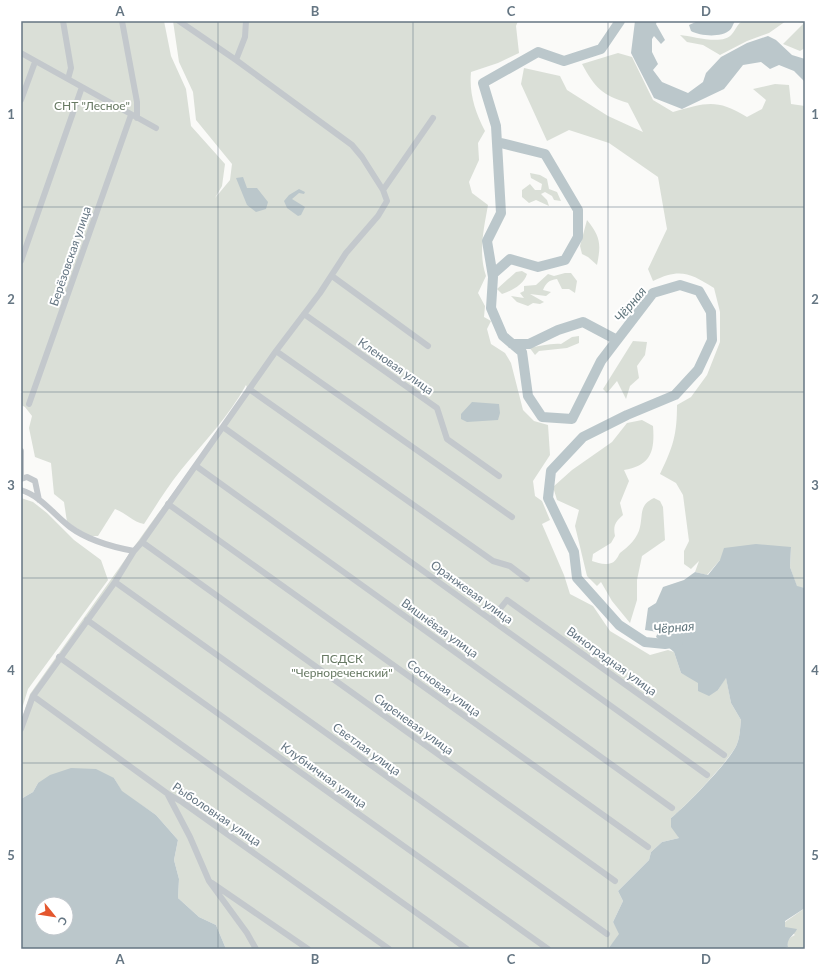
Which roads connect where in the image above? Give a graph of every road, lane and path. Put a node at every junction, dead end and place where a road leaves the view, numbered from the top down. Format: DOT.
graph roads {
  1 [pos="63,21"];
  2 [pos="122,21"];
  3 [pos="179,21"];
  4 [pos="246,21"];
  5 [pos="21,53"];
  6 [pos="236,60"];
  7 [pos="35,62"];
  8 [pos="68,79"];
  9 [pos="82,88"];
  10 [pos="21,100"];
  11 [pos="134,117"];
  12 [pos="433,118"];
  13 [pos="156,128"];
  14 [pos="383,190"];
  15 [pos="21,261"];
  16 [pos="332,276"];
  17 [pos="304,314"];
  18 [pos="428,346"];
  19 [pos="276,351"];
  20 [pos="250,390"];
  21 [pos="29,404"];
  22 [pos="223,427"];
  23 [pos="21,451"];
  24 [pos="196,466"];
  25 [pos="21,475"];
  26 [pos="499,476"];
  27 [pos="21,479"];
  28 [pos="21,490"];
  29 [pos="39,500"];
  30 [pos="168,504"];
  31 [pos="512,517"];
  32 [pos="142,542"];
  33 [pos="134,551"];
  34 [pos="527,579"];
  35 [pos="115,582"];
  36 [pos="87,620"];
  37 [pos="491,620"];
  38 [pos="59,657"];
  39 [pos="33,696"];
  40 [pos="21,729"];
  41 [pos="724,755"];
  42 [pos="707,775"];
  43 [pos="168,794"];
  44 [pos="672,808"];
  45 [pos="648,847"];
  46 [pos="209,881"];
  47 [pos="615,881"];
  48 [pos="607,934"];
  49 [pos="256,949"];
  50 [pos="308,949"];
  51 [pos="389,949"];
  52 [pos="467,949"];
  53 [pos="548,949"];
  1 -- 8 [label="street"];
  2 -- 11 [label="street"];
  3 -- 6 [label="street"];
  4 -- 6 [label="street"];
  5 -- 7 [label="street"];
  6 -- 14 [label="street"];
  7 -- 8 [label="street"];
  7 -- 10 [label="street"];
  8 -- 9 [label="street"];
  9 -- 11 [label="street"];
  9 -- 15 [label="street"];
  11 -- 13 [label="street"];
  11 -- 21 [label="street, Берёзовская улица"];
  12 -- 14 [label="street"];
  14 -- 16 [label="street"];
  16 -- 17 [label="street"];
  16 -- 18 [label="street"];
  17 -- 19 [label="street"];
  17 -- 26 [label="street, Кленовая улица"];
  19 -- 20 [label="street"];
  19 -- 31 [label="street"];
  20 -- 22 [label="street"];
  20 -- 34 [label="street"];
  22 -- 24 [label="street"];
  22 -- 37 [label="street, Оранжевая улица"];
  23 -- 25 [label="street"];
  24 -- 30 [label="street"];
  24 -- 44 [label="street, Вишнёвая улица"];
  27 -- 29 [label="street"];
  28 -- 29 [label="street"];
  29 -- 33 [label="street"];
  30 -- 32 [label="street"];
  30 -- 45 [label="street, Сосновая улица"];
  32 -- 33 [label="street"];
  32 -- 47 [label="street, Сиреневая улица"];
  33 -- 35 [label="street"];
  35 -- 36 [label="street"];
  35 -- 48 [label="street, Светлая улица"];
  36 -- 38 [label="street"];
  36 -- 53 [label="street, Клубничная улица"];
  37 -- 41 [label="street, Виноградная улица"];
  37 -- 42 [label="street, Оранжевая улица"];
  38 -- 39 [label="street"];
  38 -- 52 [label="street"];
  39 -- 40 [label="street"];
  39 -- 43 [label="street, Рыболовная улица"];
  43 -- 46 [label="street"];
  43 -- 51 [label="street, Рыболовная улица"];
  46 -- 49 [label="street"];
  46 -- 50 [label="street"];
}
